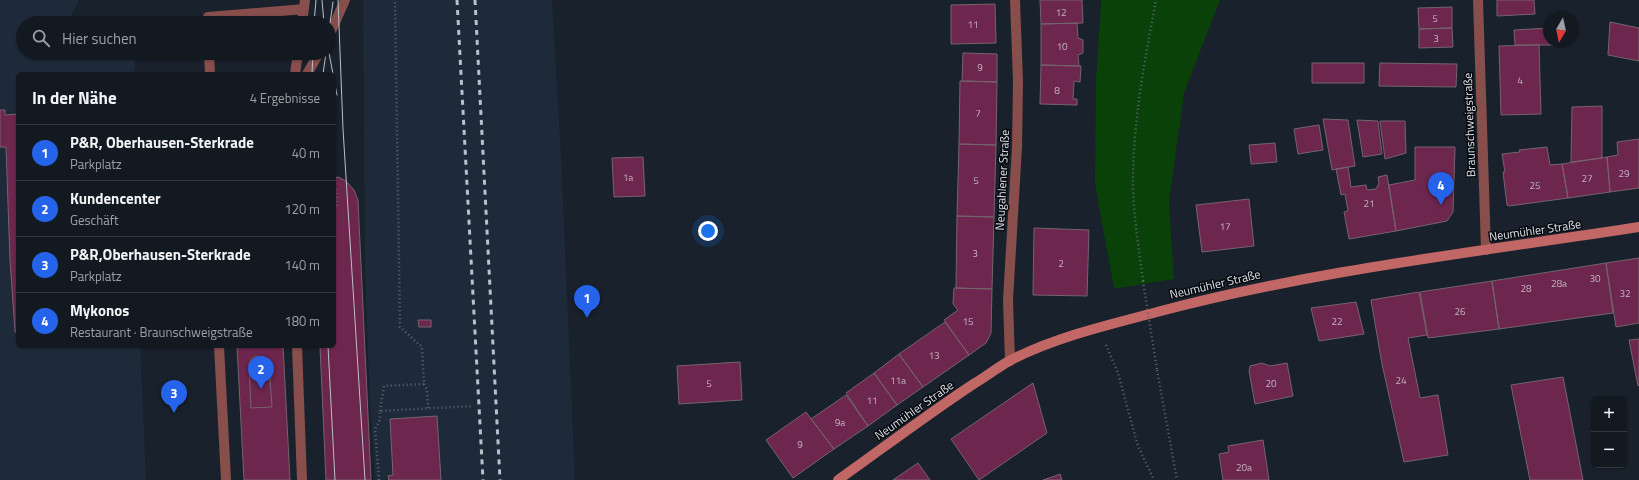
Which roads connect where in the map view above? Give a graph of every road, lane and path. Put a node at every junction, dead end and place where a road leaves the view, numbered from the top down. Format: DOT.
graph roads {
  1 [pos="345,0"];
  2 [pos="395,0"];
  3 [pos="1015,0"];
  4 [pos="1156,0"];
  5 [pos="1478,0"];
  6 [pos="305,5"];
  7 [pos="223,16"];
  8 [pos="303,16"];
  9 [pos="336,20"];
  10 [pos="209,60"];
  11 [pos="297,60"];
  12 [pos="315,60"];
  13 [pos="210,72"];
  14 [pos="295,72"];
  15 [pos="307,72"];
  16 [pos="336,186"];
  17 [pos="337,206"];
  18 [pos="1639,227"];
  19 [pos="1486,250"];
  20 [pos="1101,327"];
  21 [pos="219,348"];
  22 [pos="297,348"];
  23 [pos="1010,361"];
  24 [pos="424,384"];
  25 [pos="473,406"];
  26 [pos="428,409"];
  27 [pos="380,411"];
  28 [pos="226,480"];
  29 [pos="302,480"];
  30 [pos="379,480"];
  31 [pos="838,480"];
  32 [pos="1154,480"];
  33 [pos="1177,480"];
  1 -- 9 [label="street"];
  2 -- 24 [label="path"];
  3 -- 23 [label="street, Neugahlener Straße"];
  4 -- 33 [label="path, bridge"];
  5 -- 19 [label="street, Braunschweigstraße"];
  6 -- 7 [label="street"];
  6 -- 8 [label="street"];
  10 -- 13 [label="street"];
  11 -- 14 [label="street"];
  12 -- 15 [label="street"];
  16 -- 17 [label="path"];
  18 -- 19 [label="main road, Neumühler Straße"];
  19 -- 20 [label="main road, Neumühler Straße"];
  20 -- 23 [label="main road, Neumühler Straße"];
  20 -- 32 [label="path"];
  21 -- 28 [label="street"];
  22 -- 29 [label="street"];
  23 -- 31 [label="main road, Neumühler Straße"];
  24 -- 26 [label="path"];
  24 -- 27 [label="path"];
  25 -- 26 [label="path"];
  26 -- 27 [label="path"];
  27 -- 30 [label="path"];
}
